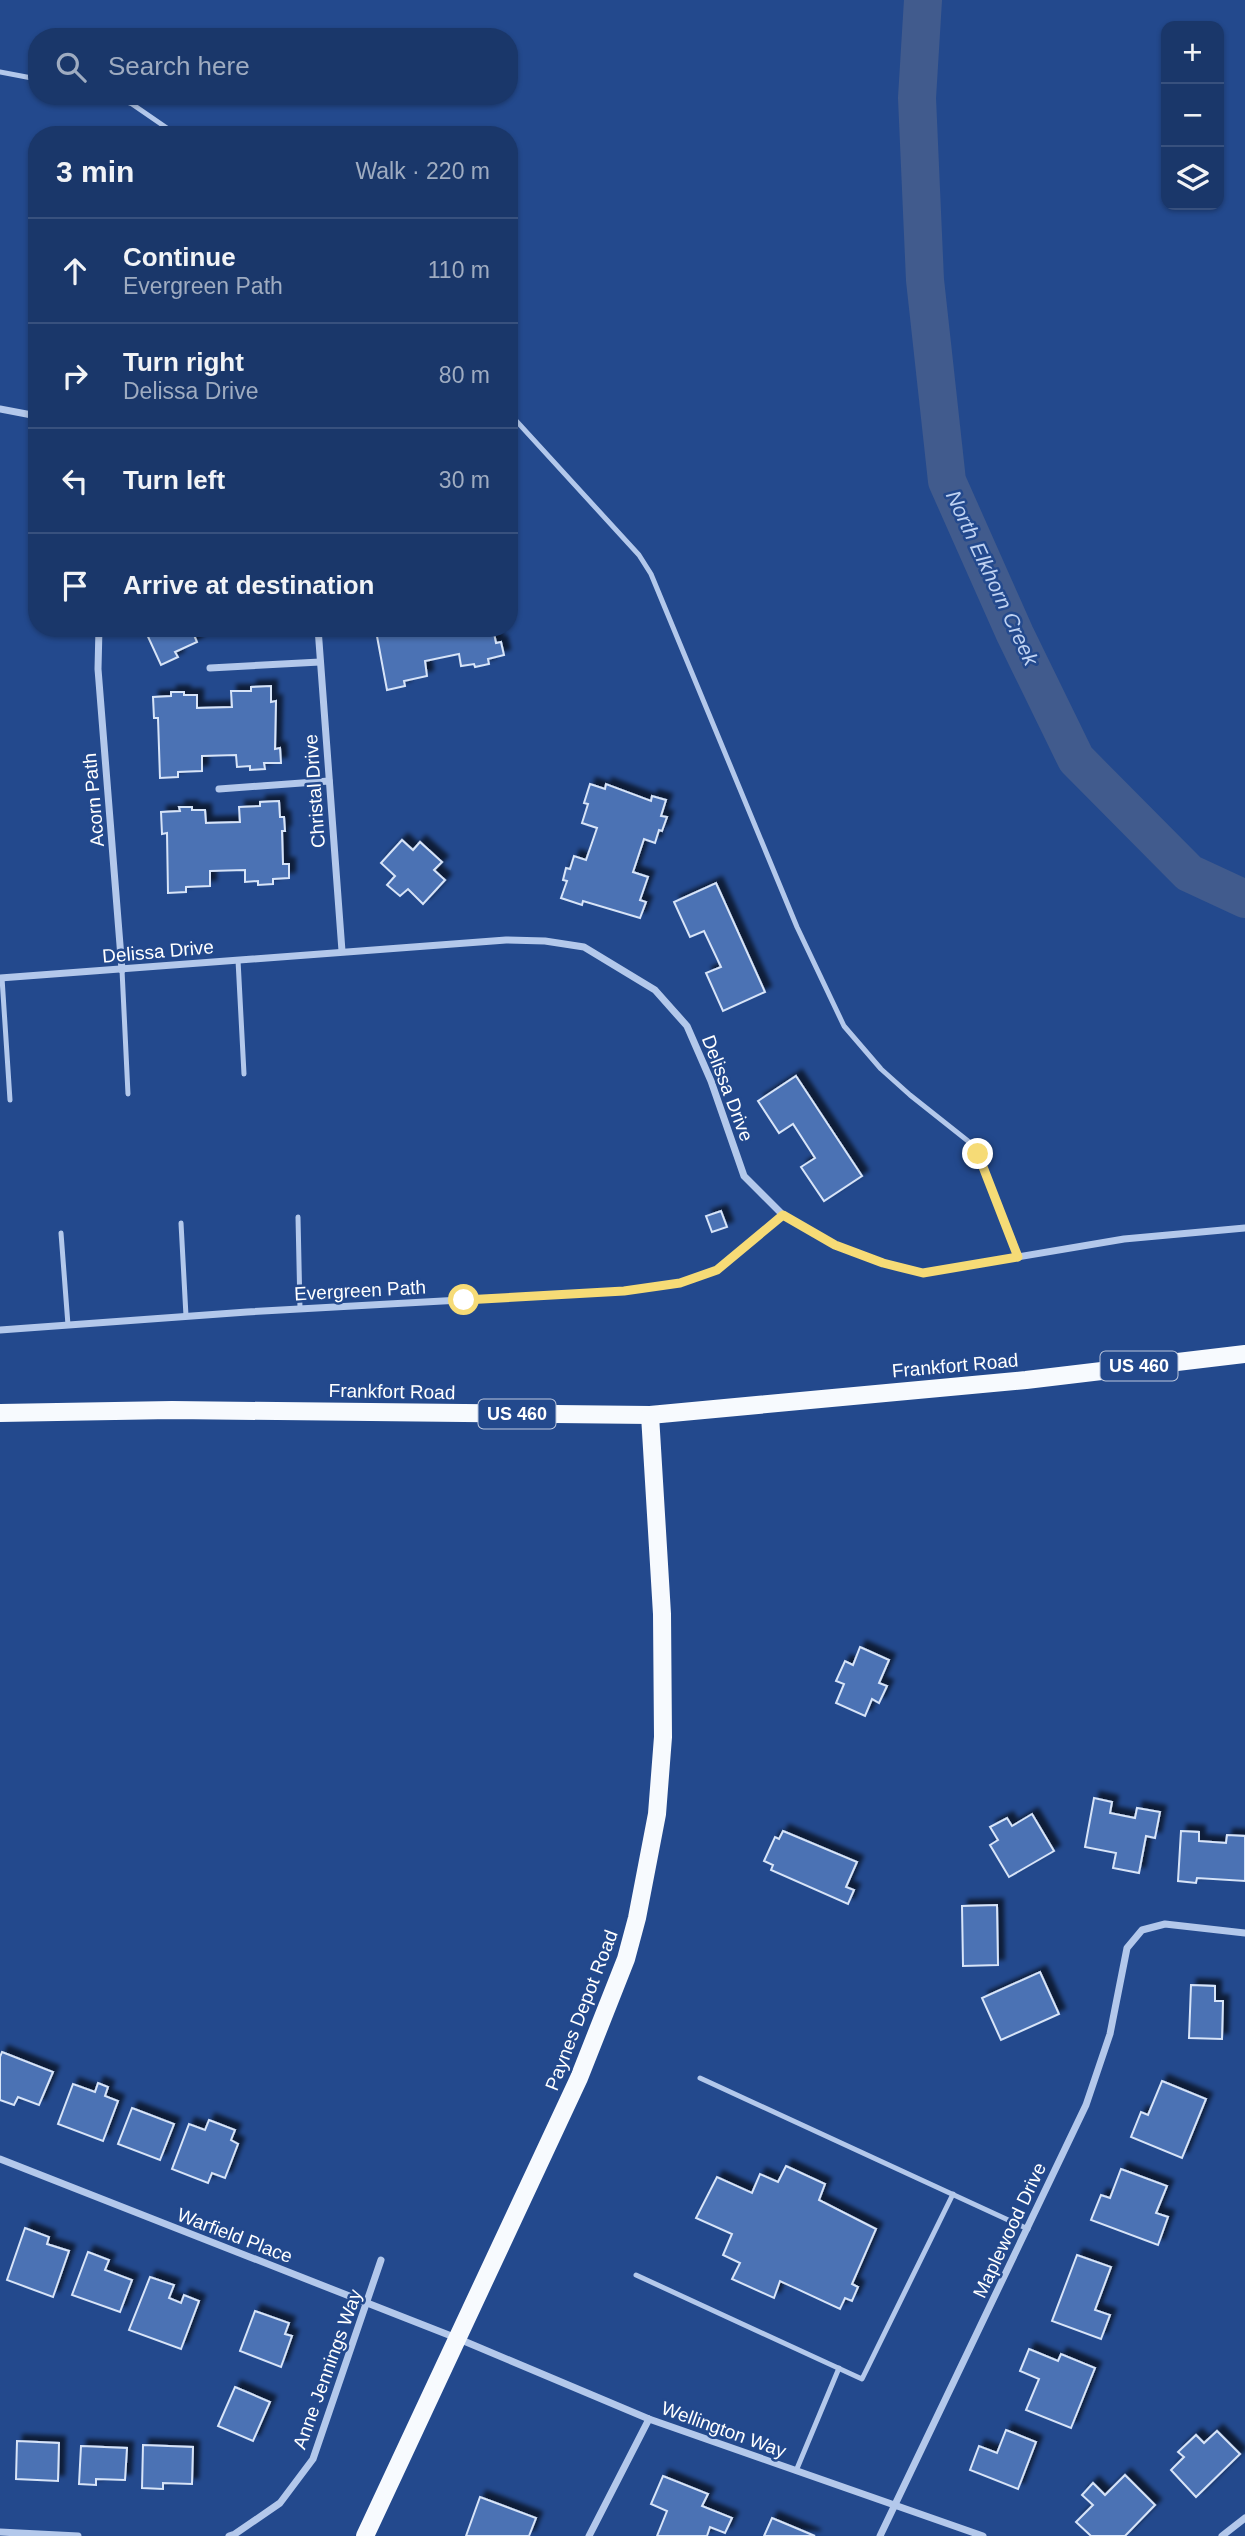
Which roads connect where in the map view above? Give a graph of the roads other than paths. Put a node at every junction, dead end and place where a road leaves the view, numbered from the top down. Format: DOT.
graph roads {
  1 [pos="0,72"];
  2 [pos="28,77"];
  3 [pos="133,105"];
  4 [pos="164,126"];
  5 [pos="0,409"];
  6 [pos="28,414"];
  7 [pos="518,423"];
  8 [pos="99,637"];
  9 [pos="319,637"];
  10 [pos="320,662"];
  11 [pos="210,668"];
  12 [pos="329,781"];
  13 [pos="219,789"];
  14 [pos="342,951"];
  15 [pos="238,960"];
  16 [pos="122,970"];
  17 [pos="1,978"];
  18 [pos="244,1074"];
  19 [pos="128,1094"];
  20 [pos="10,1100"];
  21 [pos="783,1215"];
  22 [pos="298,1217"];
  23 [pos="181,1223"];
  24 [pos="1245,1228"];
  25 [pos="61,1233"];
  26 [pos="1018,1257"];
  27 [pos="300,1309"];
  28 [pos="186,1317"];
  29 [pos="68,1325"];
  30 [pos="0,1330"];
  31 [pos="1245,1354"];
  32 [pos="0,1413"];
  33 [pos="650,1415"];
  34 [pos="1245,1933"];
  35 [pos="700,2078"];
  36 [pos="0,2159"];
  37 [pos="953,2194"];
  38 [pos="1028,2228"];
  39 [pos="381,2260"];
  40 [pos="636,2275"];
  41 [pos="368,2303"];
  42 [pos="458,2339"];
  43 [pos="839,2368"];
  44 [pos="649,2419"];
  45 [pos="796,2471"];
  46 [pos="895,2507"];
  47 [pos="1245,2518"];
  48 [pos="0,2532"];
  49 [pos="78,2536"];
  50 [pos="229,2536"];
  51 [pos="365,2536"];
  52 [pos="589,2536"];
  53 [pos="880,2536"];
  54 [pos="983,2536"];
  55 [pos="1222,2536"];
  1 -- 2 [label="lane"];
  3 -- 4 [label="lane"];
  5 -- 6 [label="street"];
  7 -- 26 [label="lane"];
  8 -- 16 [label="street, Acorn Path"];
  9 -- 10 [label="street, Christal Drive"];
  10 -- 11 [label="street"];
  10 -- 12 [label="street, Christal Drive"];
  12 -- 13 [label="street"];
  12 -- 14 [label="street, Christal Drive"];
  14 -- 15 [label="street, Delissa Drive"];
  14 -- 21 [label="street, Delissa Drive"];
  15 -- 16 [label="street, Delissa Drive"];
  15 -- 18 [label="lane"];
  16 -- 17 [label="street, Delissa Drive"];
  16 -- 19 [label="lane"];
  17 -- 20 [label="lane"];
  21 -- 26 [label="street, Delissa Drive"];
  21 -- 27 [label="street, Evergreen Path"];
  22 -- 27 [label="lane"];
  23 -- 28 [label="lane"];
  24 -- 26 [label="street, Delissa Drive"];
  25 -- 29 [label="lane"];
  27 -- 28 [label="street, Evergreen Path"];
  28 -- 29 [label="street, Evergreen Path"];
  29 -- 30 [label="street, Evergreen Path"];
  31 -- 33 [label="main road, Frankfort Road / US 460"];
  32 -- 33 [label="main road, Frankfort Road / US 460"];
  33 -- 42 [label="main road, Paynes Depot Road"];
  34 -- 38 [label="street, Maplewood Drive"];
  35 -- 37 [label="lane"];
  36 -- 41 [label="street, Warfield Place"];
  37 -- 38 [label="lane"];
  37 -- 43 [label="lane"];
  38 -- 46 [label="street, Maplewood Drive"];
  39 -- 41 [label="street, Anne Jennings Way"];
  40 -- 43 [label="lane"];
  41 -- 42 [label="street, Warfield Place"];
  41 -- 50 [label="street, Anne Jennings Way"];
  42 -- 44 [label="street, Wellington Way"];
  42 -- 51 [label="main road, Paynes Depot Road"];
  43 -- 45 [label="lane"];
  44 -- 45 [label="street, Wellington Way"];
  44 -- 52 [label="street"];
  45 -- 46 [label="street, Wellington Way"];
  46 -- 53 [label="street, Maplewood Drive"];
  46 -- 54 [label="street, Wellington Way"];
  47 -- 55 [label="street"];
  48 -- 49 [label="street"];
}
